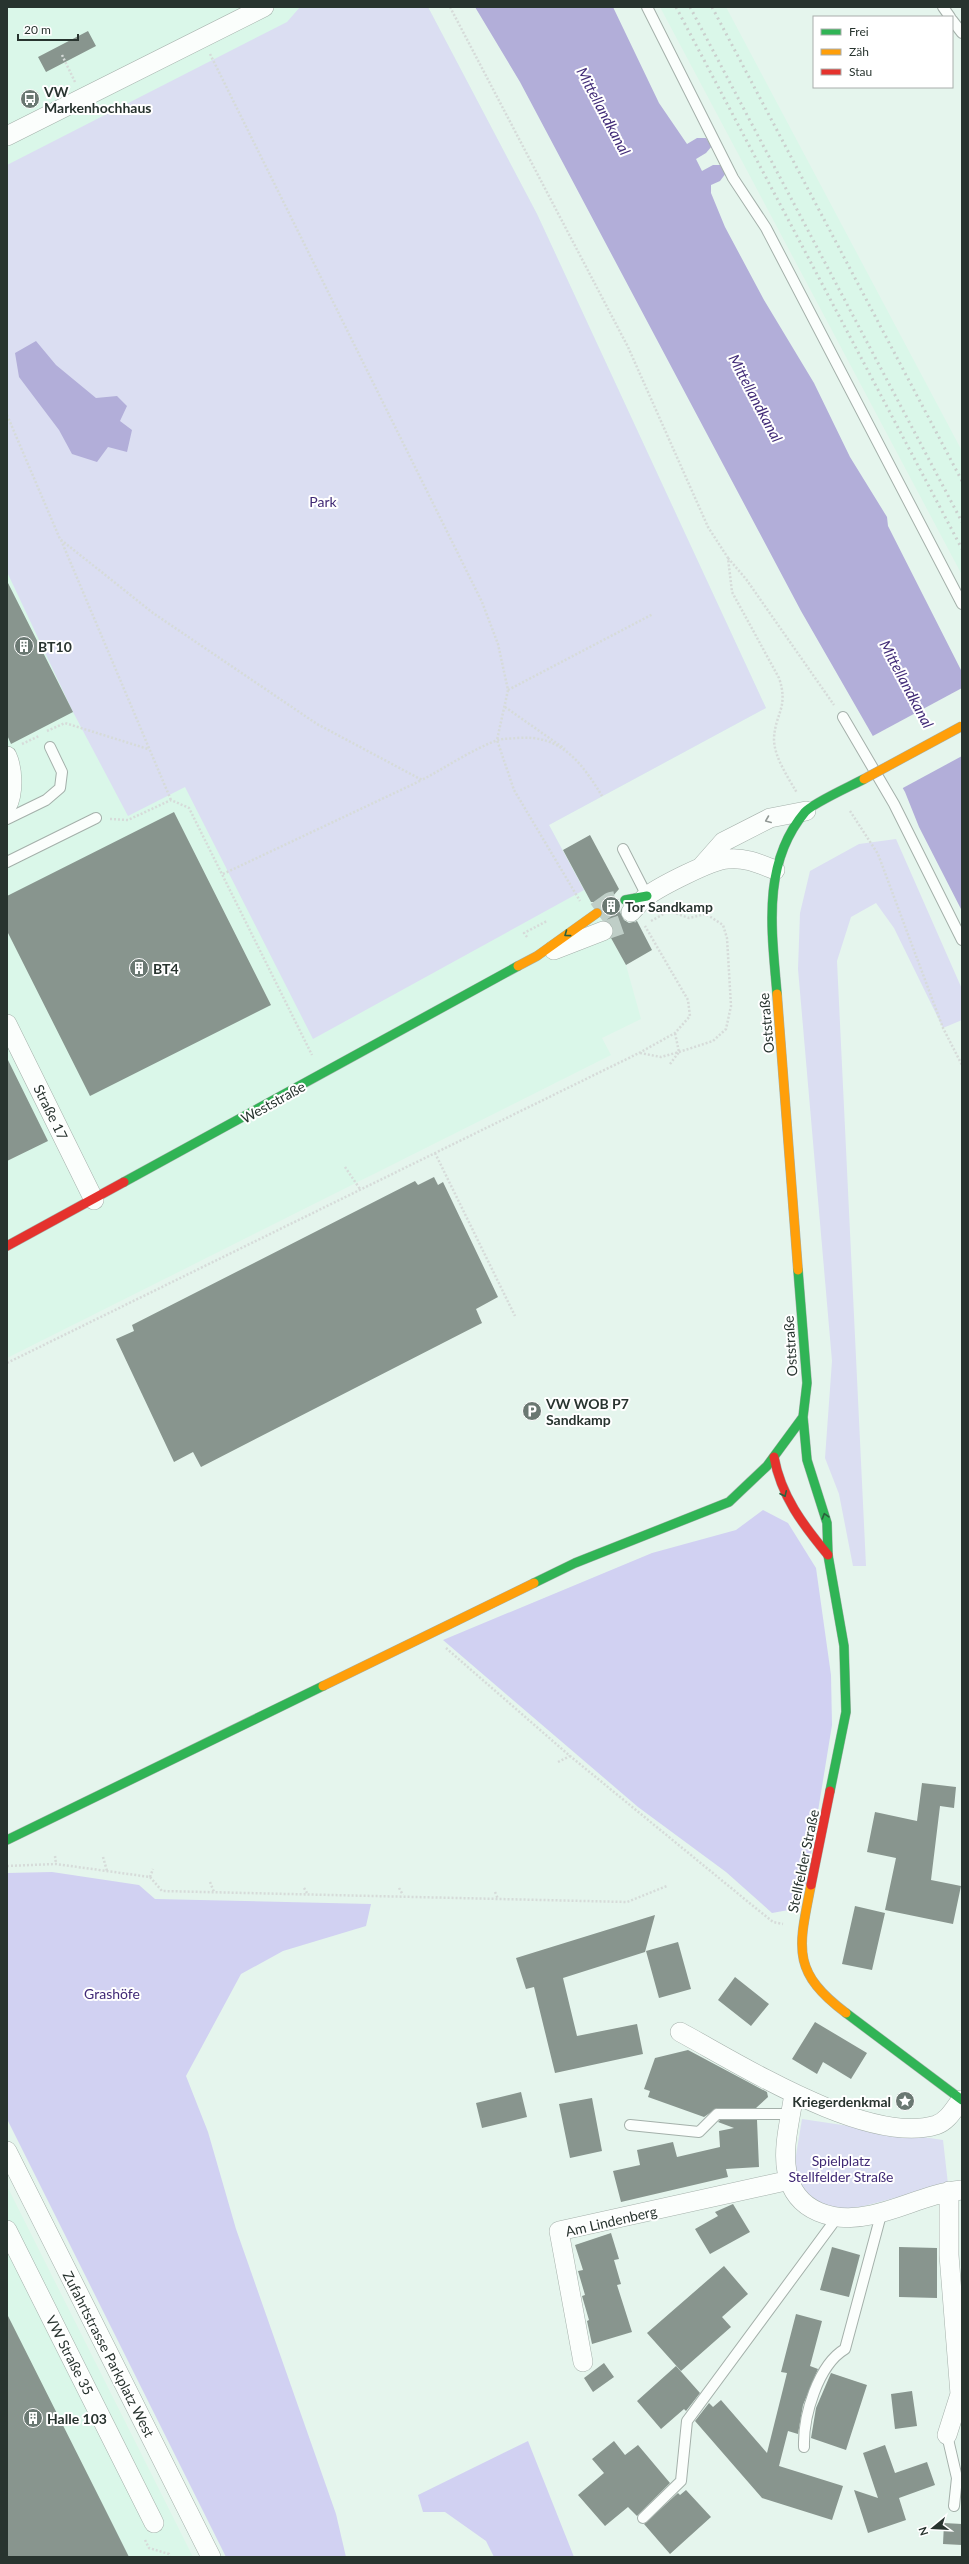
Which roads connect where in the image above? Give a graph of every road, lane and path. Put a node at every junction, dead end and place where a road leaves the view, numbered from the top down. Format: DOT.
graph roads {
  1 [pos="264,7"];
  2 [pos="450,7"];
  3 [pos="646,7"];
  4 [pos="943,7"];
  5 [pos="949,16"];
  6 [pos="953,21"];
  7 [pos="962,33"];
  8 [pos="202,38"];
  9 [pos="62,55"];
  10 [pos="83,98"];
  11 [pos="7,136"];
  12 [pos="7,415"];
  13 [pos="60,539"];
  14 [pos="728,558"];
  15 [pos="962,604"];
  16 [pos="653,614"];
  17 [pos="508,690"];
  18 [pos="504,707"];
  19 [pos="843,717"];
  20 [pos="962,726"];
  21 [pos="497,740"];
  22 [pos="50,746"];
  23 [pos="148,749"];
  24 [pos="13,751"];
  25 [pos="571,754"];
  26 [pos="422,780"];
  27 [pos="839,791"];
  28 [pos="602,796"];
  29 [pos="172,800"];
  30 [pos="7,806"];
  31 [pos="806,811"];
  32 [pos="96,818"];
  33 [pos="7,819"];
  34 [pos="623,849"];
  35 [pos="7,862"];
  36 [pos="700,868"];
  37 [pos="776,870"];
  38 [pos="223,874"];
  39 [pos="647,896"];
  40 [pos="669,911"];
  41 [pos="633,912"];
  42 [pos="598,920"];
  43 [pos="962,940"];
  44 [pos="537,956"];
  45 [pos="7,1024"];
  46 [pos="675,1033"];
  47 [pos="680,1052"];
  48 [pos="639,1053"];
  49 [pos="670,1064"];
  50 [pos="962,1065"];
  51 [pos="322,1075"];
  52 [pos="435,1153"];
  53 [pos="345,1167"];
  54 [pos="360,1190"];
  55 [pos="94,1200"];
  56 [pos="7,1246"];
  57 [pos="515,1316"];
  58 [pos="7,1363"];
  59 [pos="803,1417"];
  60 [pos="774,1457"];
  61 [pos="828,1555"];
  62 [pos="421,1638"];
  63 [pos="570,1756"];
  64 [pos="558,1762"];
  65 [pos="7,1840"];
  66 [pos="55,1856"];
  67 [pos="103,1857"];
  68 [pos="56,1864"];
  69 [pos="7,1866"];
  70 [pos="153,1869"];
  71 [pos="108,1871"];
  72 [pos="150,1877"];
  73 [pos="210,1882"];
  74 [pos="667,1886"];
  75 [pos="304,1888"];
  76 [pos="399,1888"];
  77 [pos="214,1892"];
  78 [pos="495,1892"];
  79 [pos="307,1893"];
  80 [pos="403,1895"];
  81 [pos="498,1899"];
  82 [pos="803,1927"];
  83 [pos="680,2032"];
  84 [pos="794,2093"];
  85 [pos="962,2100"];
  86 [pos="791,2114"];
  87 [pos="630,2125"];
  88 [pos="7,2151"];
  89 [pos="790,2180"];
  90 [pos="955,2191"];
  91 [pos="882,2211"];
  92 [pos="836,2219"];
  93 [pos="7,2230"];
  94 [pos="582,2362"];
  95 [pos="947,2435"];
  96 [pos="804,2447"];
  97 [pos="954,2506"];
  98 [pos="643,2518"];
  99 [pos="154,2523"];
  100 [pos="211,2557"];
  1 -- 8 [label="street"];
  2 -- 14 [label="path"];
  3 -- 15 [label="lane"];
  4 -- 5 [label="lane"];
  6 -- 7 [label="lane"];
  8 -- 10 [label="street"];
  8 -- 17 [label="path"];
  9 -- 10 [label="path"];
  10 -- 11 [label="street"];
  12 -- 13 [label="path"];
  13 -- 23 [label="path"];
  13 -- 26 [label="path"];
  14 -- 19 [label="path"];
  14 -- 31 [label="path"];
  16 -- 17 [label="path"];
  17 -- 18 [label="path"];
  18 -- 21 [label="path"];
  18 -- 25 [label="path"];
  19 -- 43 [label="lane"];
  20 -- 27 [label="street, Oststraße, bridge"];
  21 -- 25 [label="path"];
  21 -- 26 [label="path"];
  21 -- 42 [label="path"];
  22 -- 33 [label="lane"];
  23 -- 24 [label="path"];
  23 -- 29 [label="path"];
  24 -- 30 [label="street"];
  25 -- 28 [label="path"];
  26 -- 38 [label="path"];
  27 -- 31 [label="street, Oststraße"];
  27 -- 50 [label="path"];
  29 -- 32 [label="path"];
  29 -- 38 [label="path"];
  31 -- 36 [label="street, one-way"];
  31 -- 37 [label="street, Oststraße"];
  32 -- 35 [label="lane"];
  34 -- 39 [label="lane"];
  36 -- 37 [label="street"];
  36 -- 39 [label="street"];
  37 -- 59 [label="street, Oststraße"];
  38 -- 51 [label="path"];
  39 -- 41 [label="street"];
  40 -- 47 [label="path"];
  41 -- 46 [label="path"];
  42 -- 44 [label="street, Weststraße"];
  44 -- 51 [label="street, Weststraße"];
  45 -- 55 [label="street, Straße 17"];
  46 -- 47 [label="path"];
  46 -- 48 [label="path"];
  47 -- 48 [label="path"];
  47 -- 49 [label="path"];
  48 -- 52 [label="path"];
  51 -- 55 [label="street, Weststraße"];
  52 -- 54 [label="path"];
  52 -- 57 [label="path"];
  53 -- 54 [label="path"];
  54 -- 58 [label="path"];
  55 -- 56 [label="street, Weststraße"];
  59 -- 60 [label="street"];
  61 -- 59 [label="street, Oststraße, one-way"];
  60 -- 61 [label="street, one-way"];
  60 -- 62 [label="street"];
  61 -- 82 [label="street, Stellfelder Straße"];
  62 -- 63 [label="path"];
  62 -- 65 [label="street"];
  63 -- 64 [label="path"];
  63 -- 82 [label="path"];
  66 -- 68 [label="path"];
  67 -- 71 [label="path"];
  68 -- 69 [label="path"];
  68 -- 71 [label="path"];
  70 -- 72 [label="path"];
  71 -- 72 [label="path"];
  72 -- 77 [label="path"];
  73 -- 77 [label="path"];
  74 -- 81 [label="path"];
  75 -- 79 [label="path"];
  76 -- 80 [label="path"];
  77 -- 79 [label="path"];
  78 -- 81 [label="path"];
  79 -- 80 [label="path"];
  80 -- 81 [label="path"];
  82 -- 85 [label="street, Stellfelder Straße"];
  83 -- 84 [label="street"];
  84 -- 85 [label="street"];
  84 -- 86 [label="street"];
  86 -- 87 [label="lane"];
  86 -- 89 [label="street"];
  88 -- 100 [label="street, Zufahrtstrasse Parkplatz West"];
  89 -- 92 [label="street"];
  89 -- 94 [label="street, Am Lindenberg"];
  90 -- 91 [label="street"];
  90 -- 95 [label="street"];
  91 -- 92 [label="street"];
  91 -- 96 [label="lane"];
  92 -- 98 [label="lane"];
  93 -- 99 [label="street, VW Straße 35"];
  95 -- 97 [label="lane"];
}
